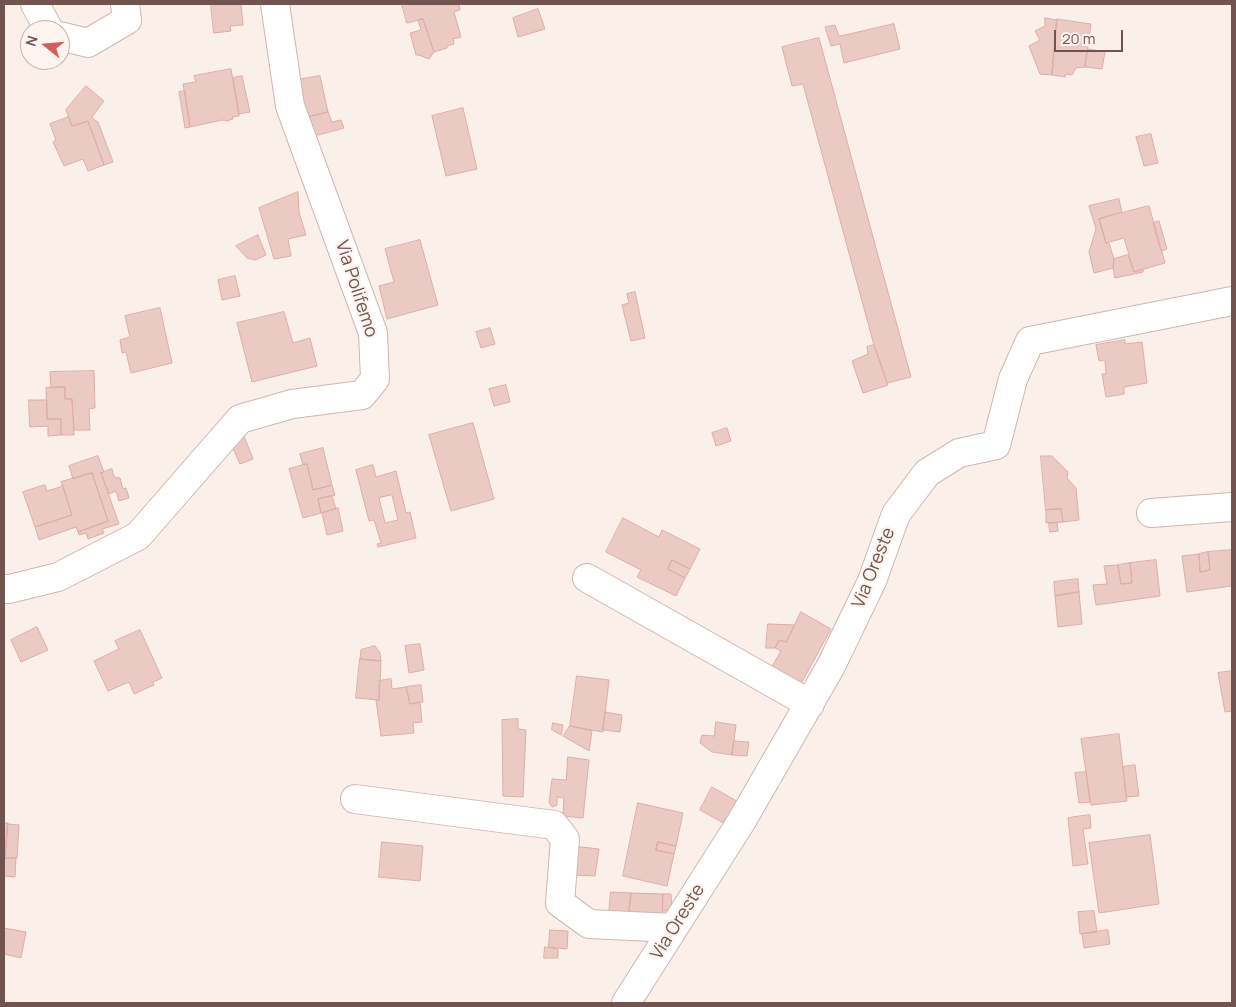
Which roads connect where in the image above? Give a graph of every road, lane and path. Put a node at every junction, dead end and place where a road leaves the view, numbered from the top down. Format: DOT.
graph roads {
  1 [pos="35,4"];
  2 [pos="125,4"];
  3 [pos="275,4"];
  4 [pos="44,20"];
  5 [pos="70,38"];
  6 [pos="1232,301"];
  7 [pos="1232,507"];
  8 [pos="1151,513"];
  9 [pos="587,578"];
  10 [pos="4,589"];
  11 [pos="810,704"];
  12 [pos="355,799"];
  13 [pos="673,928"];
  14 [pos="626,1003"];
  1 -- 4 [label="street"];
  2 -- 5 [label="street"];
  3 -- 10 [label="street, Via Polifemo"];
  6 -- 11 [label="street, Via Oreste"];
  7 -- 8 [label="street"];
  9 -- 11 [label="street"];
  11 -- 13 [label="street, Via Oreste"];
  12 -- 13 [label="street"];
  13 -- 14 [label="street, Via Oreste"];
}
